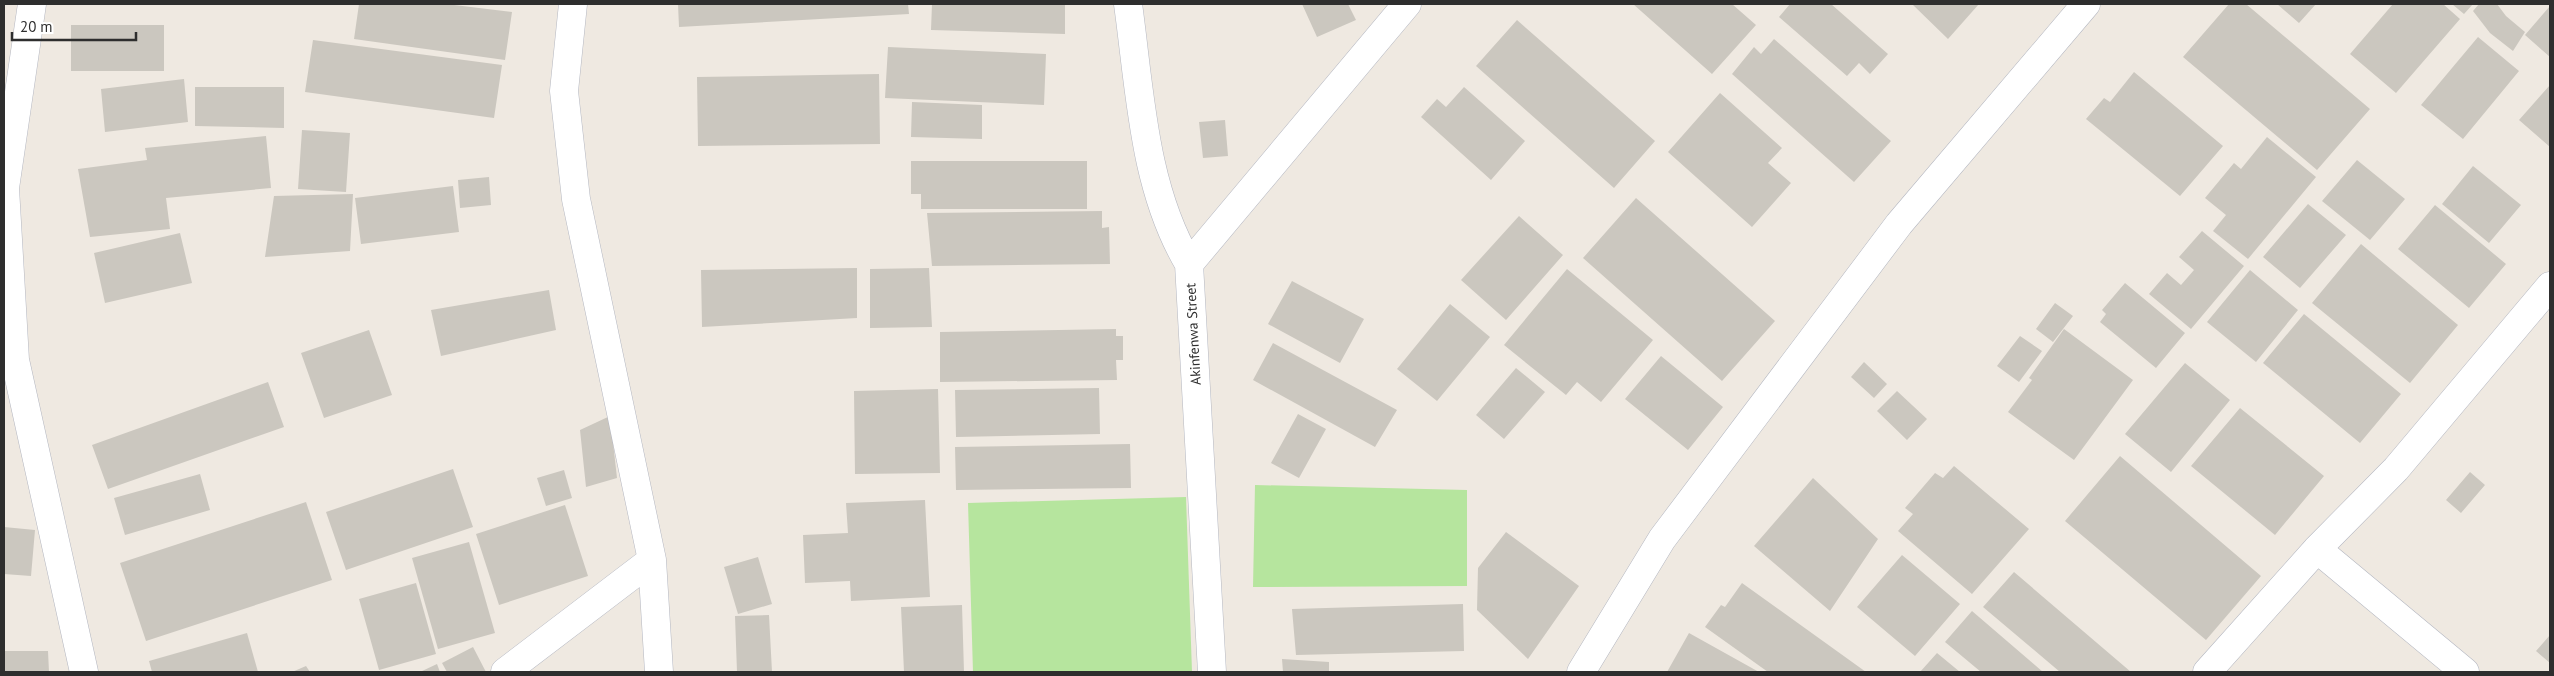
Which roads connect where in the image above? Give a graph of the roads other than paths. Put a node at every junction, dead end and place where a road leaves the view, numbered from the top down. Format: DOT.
graph roads {
  1 [pos="32,4"];
  2 [pos="573,4"];
  3 [pos="1128,4"];
  4 [pos="1407,4"];
  5 [pos="2086,4"];
  6 [pos="1189,264"];
  7 [pos="2550,286"];
  8 [pos="2317,549"];
  9 [pos="652,560"];
  10 [pos="84,672"];
  11 [pos="505,672"];
  12 [pos="659,672"];
  13 [pos="1212,672"];
  14 [pos="1581,672"];
  15 [pos="2207,672"];
  16 [pos="2466,672"];
  1 -- 10 [label="street"];
  2 -- 9 [label="street"];
  3 -- 6 [label="street, Akinfenwa Street"];
  4 -- 6 [label="street"];
  5 -- 14 [label="street"];
  6 -- 13 [label="street, Akinfenwa Street"];
  7 -- 8 [label="street"];
  8 -- 15 [label="street"];
  8 -- 16 [label="street"];
  9 -- 11 [label="street"];
  9 -- 12 [label="street"];
}
